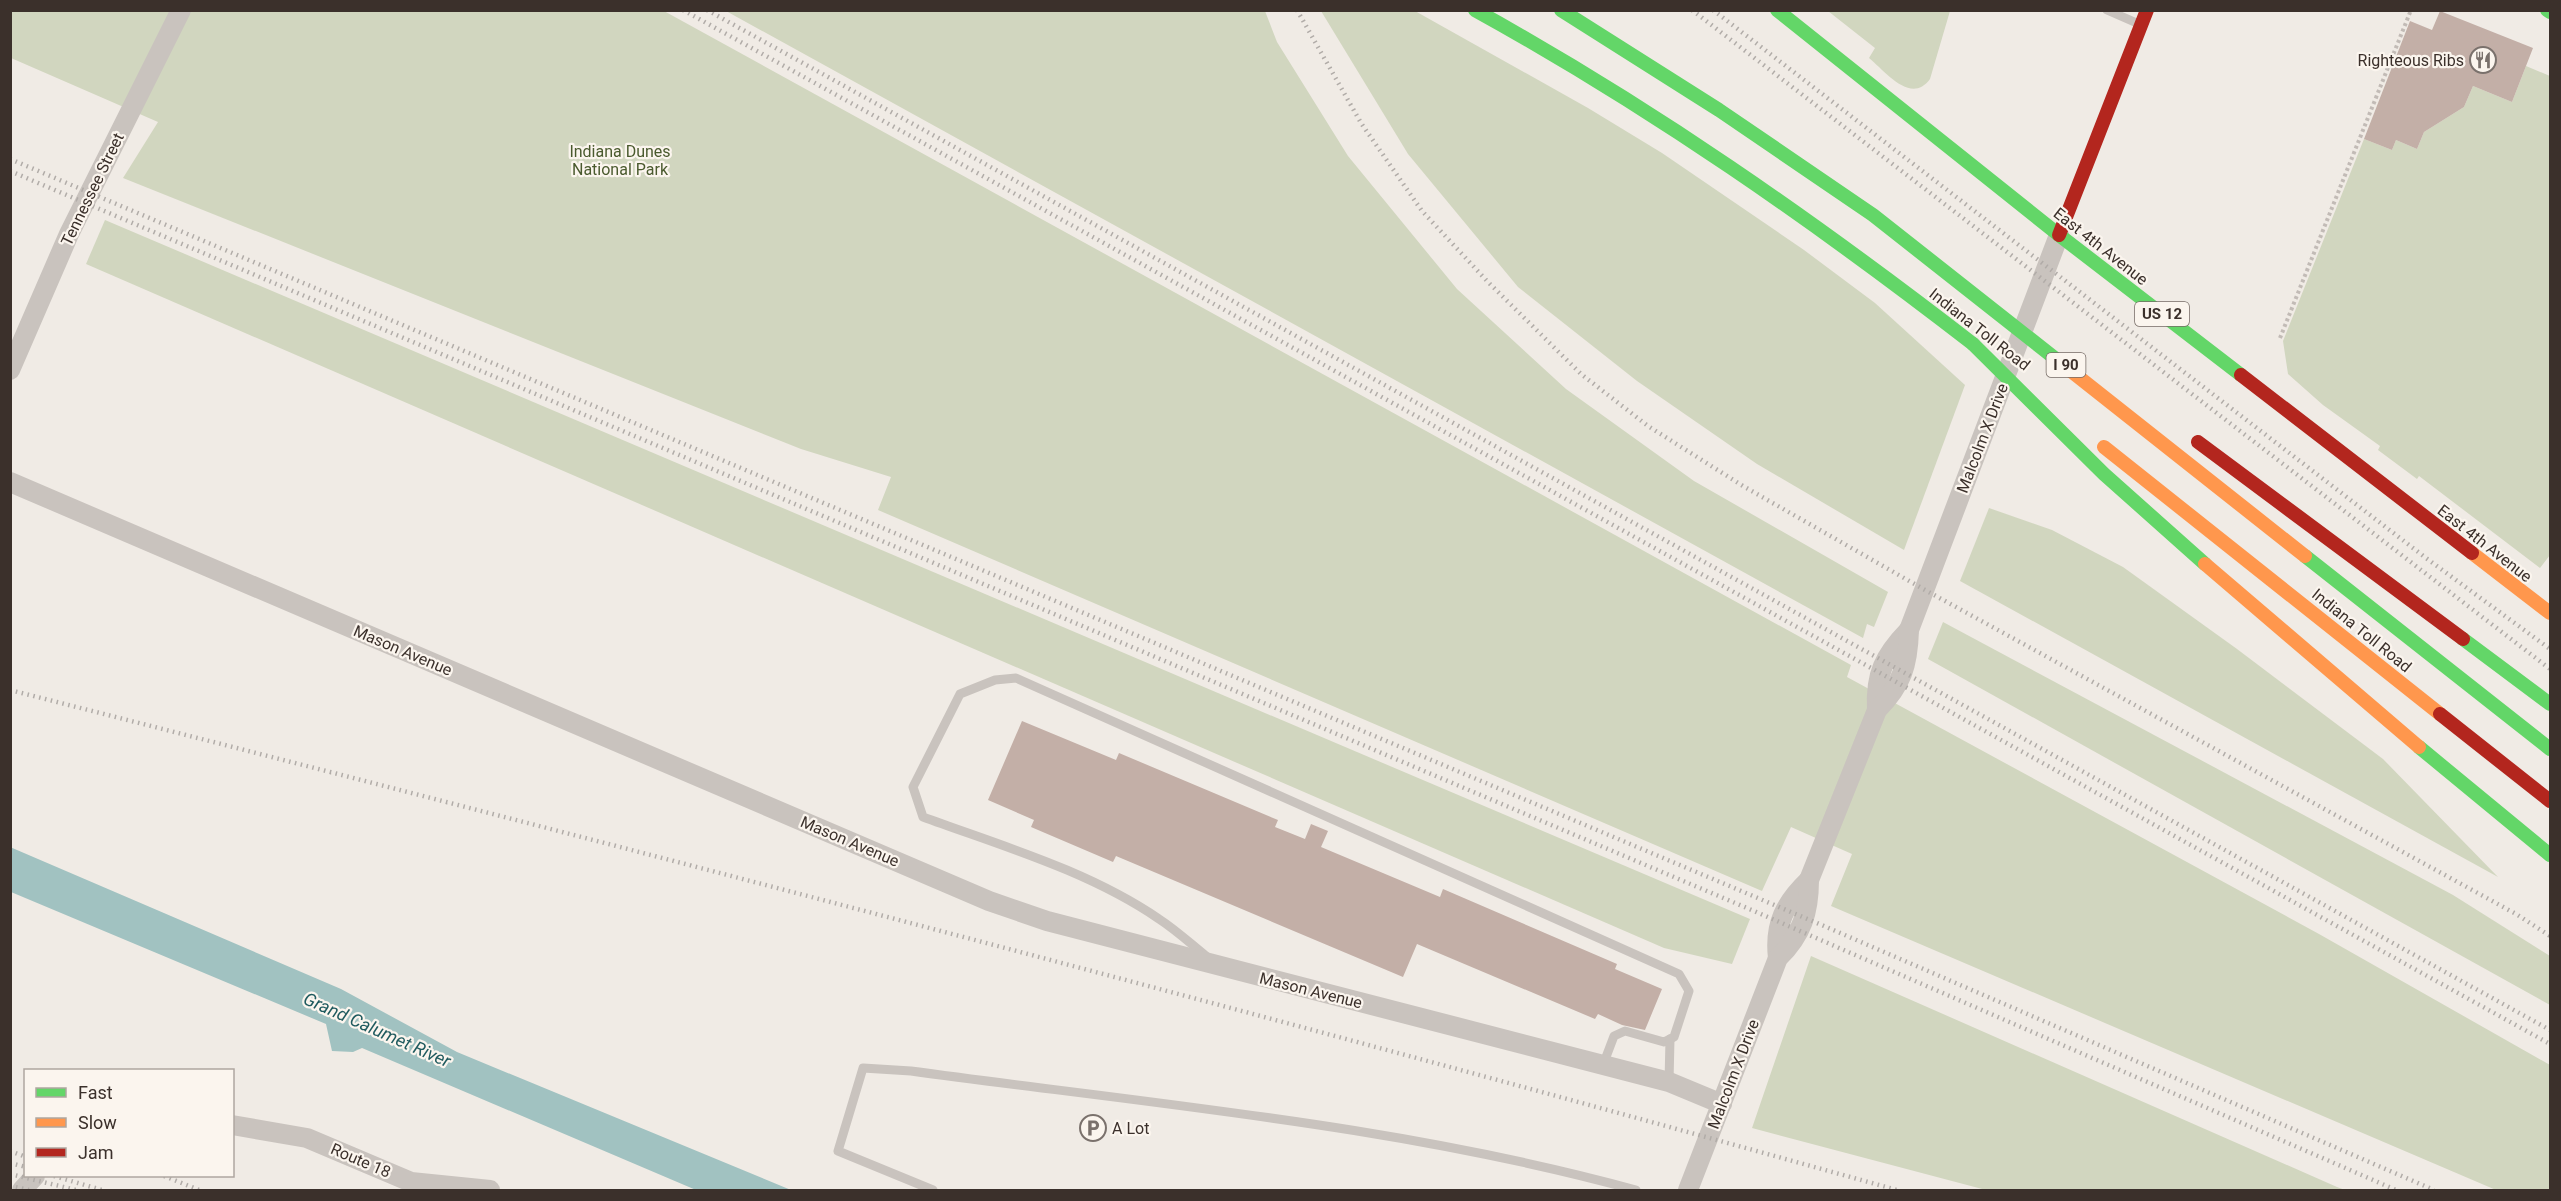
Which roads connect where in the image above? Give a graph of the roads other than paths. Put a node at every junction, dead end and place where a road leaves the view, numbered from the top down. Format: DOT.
graph roads {
  1 [pos="181,10"];
  2 [pos="1476,10"];
  3 [pos="1561,10"];
  4 [pos="2107,10"];
  5 [pos="2146,10"];
  6 [pos="1782,12"];
  7 [pos="2141,25"];
  8 [pos="2059,235"];
  9 [pos="1987,302"];
  10 [pos="1973,344"];
  11 [pos="10,370"];
  12 [pos="2103,378"];
  13 [pos="2074,423"];
  14 [pos="2190,436"];
  15 [pos="2092,437"];
  16 [pos="10,482"];
  17 [pos="2550,613"];
  18 [pos="2550,704"];
  19 [pos="2550,749"];
  20 [pos="2550,801"];
  21 [pos="2550,855"];
  22 [pos="1217,965"];
  23 [pos="1670,1039"];
  24 [pos="1603,1065"];
  25 [pos="1669,1082"];
  26 [pos="1722,1104"];
  27 [pos="234,1125"];
  28 [pos="34,1177"];
  29 [pos="22,1191"];
  30 [pos="490,1191"];
  31 [pos="933,1191"];
  32 [pos="1636,1191"];
  33 [pos="1688,1191"];
  1 -- 11 [label="street, Tennessee Street"];
  2 -- 10 [label="main road, Indiana Toll Road / I 90"];
  3 -- 9 [label="main road, Indiana Toll Road / I 90, bridge"];
  4 -- 7 [label="lane"];
  5 -- 7 [label="main road, Malcolm X Drive"];
  6 -- 8 [label="main road, East 4th Avenue / US 12"];
  7 -- 8 [label="main road, Malcolm X Drive"];
  8 -- 17 [label="main road, East 4th Avenue / US 12"];
  8 -- 26 [label="street, Malcolm X Drive"];
  9 -- 12 [label="main road, bridge"];
  9 -- 19 [label="main road, Indiana Toll Road / I 90, bridge"];
  10 -- 13 [label="main road, Indiana Toll Road / I 90, bridge"];
  10 -- 21 [label="main road, bridge"];
  14 -- 18 [label="main road, bridge"];
  15 -- 20 [label="main road, Indiana Toll Road, bridge"];
  16 -- 22 [label="street, Mason Avenue"];
  22 -- 23 [label="lane"];
  22 -- 24 [label="street, Mason Avenue"];
  23 -- 24 [label="lane"];
  23 -- 25 [label="lane"];
  24 -- 25 [label="street, Mason Avenue"];
  25 -- 26 [label="street, Mason Avenue"];
  26 -- 33 [label="street, Malcolm X Drive"];
  27 -- 30 [label="street, Route 18"];
  28 -- 29 [label="street"];
  31 -- 32 [label="lane"];
}
